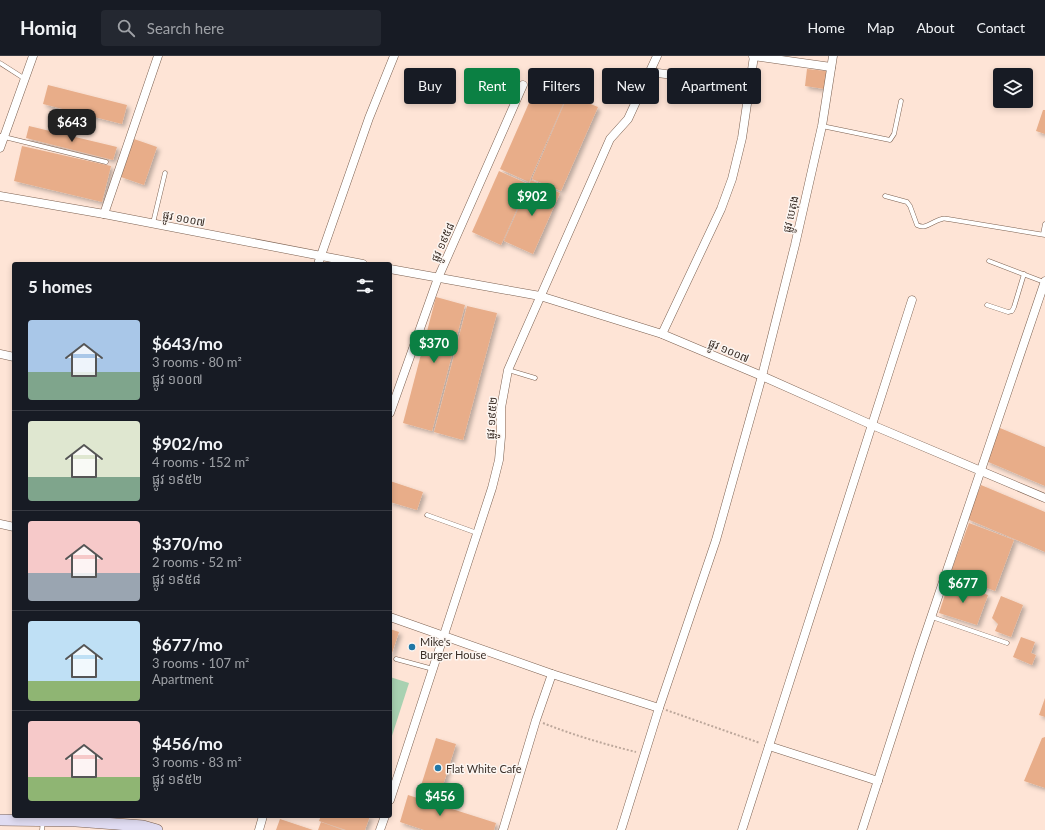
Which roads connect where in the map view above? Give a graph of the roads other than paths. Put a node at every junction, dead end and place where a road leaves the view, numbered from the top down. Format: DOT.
graph roads {
  1 [pos="33,56"];
  2 [pos="158,56"];
  3 [pos="394,56"];
  4 [pos="656,56"];
  5 [pos="754,56"];
  6 [pos="833,56"];
  7 [pos="0,63"];
  8 [pos="831,67"];
  9 [pos="652,68"];
  10 [pos="752,68"];
  11 [pos="25,79"];
  12 [pos="523,85"];
  13 [pos="901,101"];
  14 [pos="635,104"];
  15 [pos="747,104"];
  16 [pos="822,126"];
  17 [pos="2,136"];
  18 [pos="0,148"];
  19 [pos="106,162"];
  20 [pos="165,173"];
  21 [pos="0,196"];
  22 [pos="885,196"];
  23 [pos="104,214"];
  24 [pos="153,223"];
  25 [pos="1045,224"];
  26 [pos="1044,235"];
  27 [pos="320,260"];
  28 [pos="988,261"];
  29 [pos="342,262"];
  30 [pos="392,269"];
  31 [pos="1024,274"];
  32 [pos="438,278"];
  33 [pos="1045,281"];
  34 [pos="540,296"];
  35 [pos="912,300"];
  36 [pos="987,305"];
  37 [pos="662,334"];
  38 [pos="0,354"];
  39 [pos="12,357"];
  40 [pos="508,370"];
  41 [pos="762,376"];
  42 [pos="535,378"];
  43 [pos="392,407"];
  44 [pos="872,425"];
  45 [pos="982,472"];
  46 [pos="1045,498"];
  47 [pos="427,515"];
  48 [pos="0,524"];
  49 [pos="12,527"];
  50 [pos="476,533"];
  51 [pos="932,617"];
  52 [pos="392,618"];
  53 [pos="444,636"];
  54 [pos="1007,643"];
  55 [pos="396,659"];
  56 [pos="433,669"];
  57 [pos="552,674"];
  58 [pos="659,708"];
  59 [pos="769,746"];
  60 [pos="878,781"];
  61 [pos="392,794"];
  62 [pos="263,818"];
  63 [pos="384,818"];
  64 [pos="0,820"];
  65 [pos="42,825"];
  66 [pos="142,828"];
  67 [pos="157,830"];
  68 [pos="259,830"];
  69 [pos="380,830"];
  70 [pos="503,830"];
  71 [pos="621,830"];
  72 [pos="742,830"];
  73 [pos="862,830"];
  1 -- 11 [label="street"];
  2 -- 23 [label="street"];
  3 -- 27 [label="street"];
  4 -- 9 [label="street, ផ្លូវ ១៩៥២"];
  5 -- 8 [label="street"];
  5 -- 10 [label="street"];
  6 -- 8 [label="street, ផ្លូវ បេតុង"];
  7 -- 11 [label="lane"];
  8 -- 16 [label="street, ផ្លូវ បេតុង"];
  11 -- 17 [label="street"];
  12 -- 32 [label="street, ផ្លូវ ១៩៥៨"];
  13 -- 16 [label="lane"];
  14 -- 34 [label="street, ផ្លូវ ១៩៥២"];
  15 -- 37 [label="street"];
  16 -- 41 [label="street, ផ្លូវ បេតុង"];
  17 -- 18 [label="street"];
  17 -- 19 [label="lane"];
  20 -- 24 [label="lane"];
  21 -- 23 [label="street, ផ្លូវ ១០០៧"];
  22 -- 26 [label="lane"];
  23 -- 24 [label="street, ផ្លូវ ១០០៧"];
  24 -- 27 [label="street, ផ្លូវ ១០០៧"];
  25 -- 26 [label="lane"];
  27 -- 29 [label="street, ផ្លូវ ១០០៧"];
  28 -- 31 [label="lane"];
  30 -- 32 [label="street, ផ្លូវ ១០០៧"];
  31 -- 33 [label="lane"];
  31 -- 36 [label="lane"];
  32 -- 34 [label="street, ផ្លូវ ១០០៧"];
  32 -- 43 [label="street, ផ្លូវ ១៩៥៨"];
  33 -- 45 [label="street"];
  34 -- 37 [label="street, ផ្លូវ ១០០៧"];
  34 -- 40 [label="street, ផ្លូវ ១៩៥២"];
  35 -- 44 [label="street"];
  37 -- 41 [label="street, ផ្លូវ ១០០៧"];
  38 -- 39 [label="street"];
  40 -- 42 [label="lane"];
  40 -- 50 [label="street, ផ្លូវ ១៩៥២"];
  41 -- 44 [label="street, ផ្លូវ ១០០៧"];
  41 -- 58 [label="street, ផ្លូវ បេតុង"];
  44 -- 45 [label="street, ផ្លូវ ១០០៧"];
  44 -- 59 [label="street"];
  45 -- 46 [label="street, ផ្លូវ ១០០៧"];
  45 -- 51 [label="street"];
  47 -- 50 [label="lane"];
  48 -- 49 [label="street"];
  50 -- 53 [label="street, ផ្លូវ ១៩៥២"];
  51 -- 54 [label="lane"];
  51 -- 60 [label="street"];
  52 -- 53 [label="street"];
  53 -- 56 [label="street, ផ្លូវ ១៩៥២"];
  53 -- 57 [label="street"];
  55 -- 56 [label="lane"];
  56 -- 61 [label="street, ផ្លូវ ១៩៥២"];
  57 -- 58 [label="street"];
  57 -- 70 [label="street"];
  58 -- 71 [label="street, ផ្លូវ បេតុង"];
  59 -- 60 [label="street"];
  59 -- 72 [label="street"];
  60 -- 73 [label="street"];
  62 -- 68 [label="street"];
  63 -- 69 [label="street"];
  64 -- 65 [label="street"];
  65 -- 66 [label="street"];
  66 -- 67 [label="street"];
}
